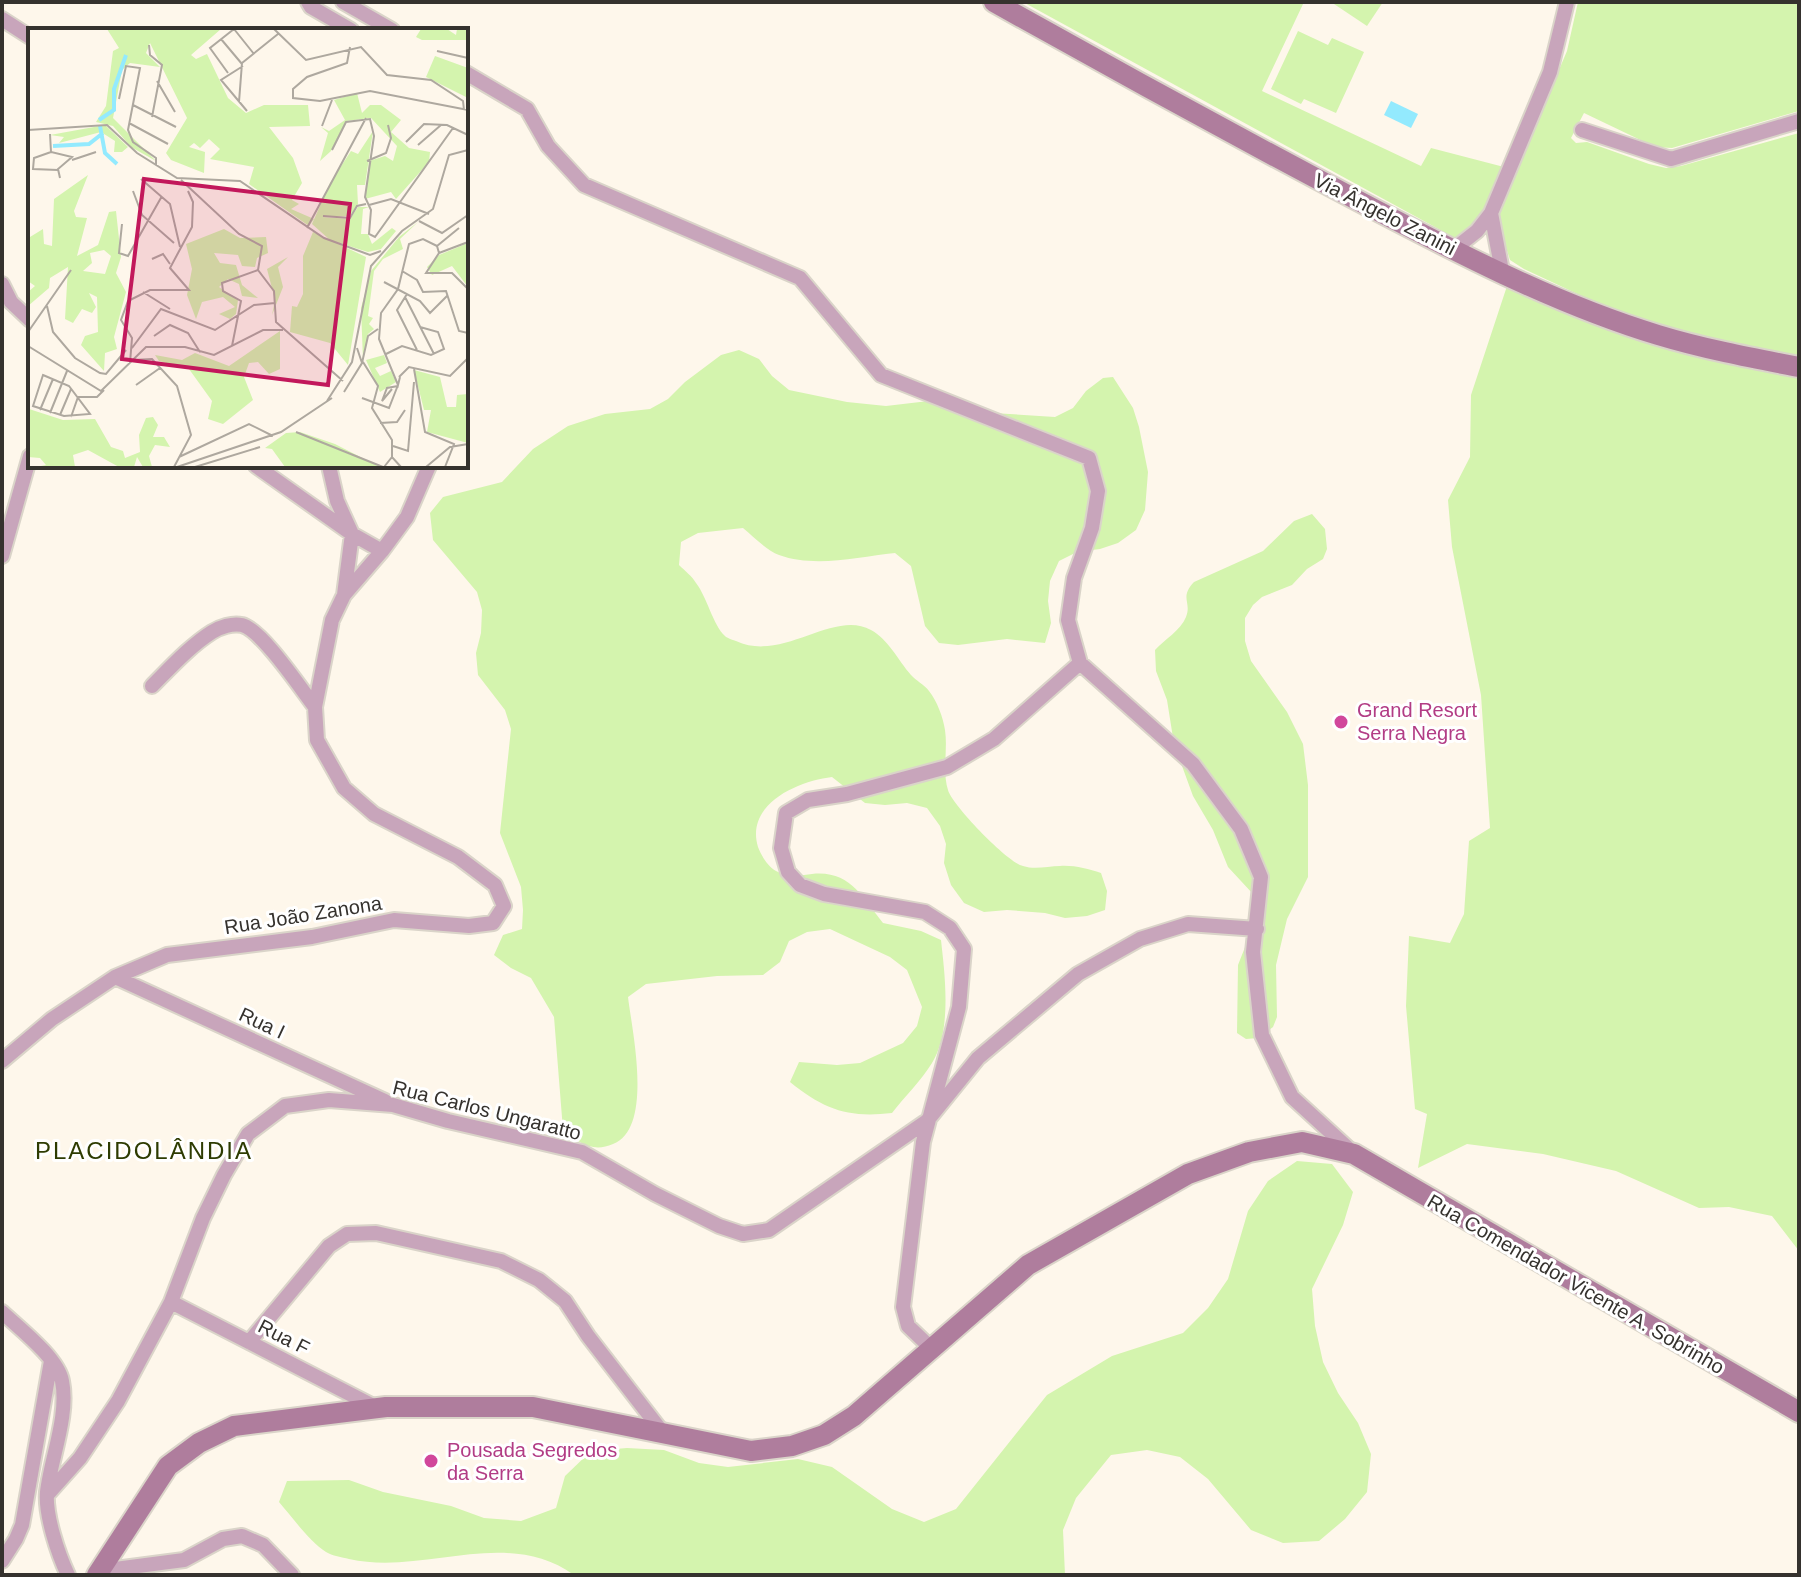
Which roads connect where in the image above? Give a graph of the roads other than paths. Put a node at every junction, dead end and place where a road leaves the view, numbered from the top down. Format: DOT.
graph roads {
  1 [pos="308,2"];
  2 [pos="343,2"];
  3 [pos="994,2"];
  4 [pos="1567,2"];
  5 [pos="2,19"];
  6 [pos="348,28"];
  7 [pos="388,28"];
  8 [pos="28,36"];
  9 [pos="468,74"];
  10 [pos="1799,121"];
  11 [pos="1582,130"];
  12 [pos="1491,213"];
  13 [pos="1453,250"];
  14 [pos="1502,271"];
  15 [pos="2,284"];
  16 [pos="28,318"];
  17 [pos="1799,367"];
  18 [pos="28,463"];
  19 [pos="259,468"];
  20 [pos="329,468"];
  21 [pos="428,468"];
  22 [pos="352,534"];
  23 [pos="382,551"];
  24 [pos="2,556"];
  25 [pos="344,595"];
  26 [pos="1080,663"];
  27 [pos="152,686"];
  28 [pos="315,707"];
  29 [pos="1257,929"];
  30 [pos="115,977"];
  31 [pos="2,1061"];
  32 [pos="393,1105"];
  33 [pos="927,1121"];
  34 [pos="1354,1154"];
  35 [pos="171,1302"];
  36 [pos="2,1312"];
  37 [pos="249,1342"];
  38 [pos="932,1349"];
  39 [pos="51,1361"];
  40 [pos="378,1408"];
  41 [pos="1799,1412"];
  42 [pos="663,1433"];
  43 [pos="47,1495"];
  44 [pos="2,1561"];
  45 [pos="99,1573"];
  46 [pos="68,1575"];
  47 [pos="292,1575"];
  1 -- 6 [label="street"];
  2 -- 7 [label="street"];
  3 -- 13 [label="street, Via Ângelo Zanini"];
  4 -- 12 [label="street"];
  5 -- 8 [label="street"];
  9 -- 26 [label="street"];
  10 -- 11 [label="street"];
  12 -- 13 [label="street"];
  12 -- 14 [label="street"];
  13 -- 14 [label="street, Via Ângelo Zanini"];
  14 -- 17 [label="street, Via Ângelo Zanini"];
  15 -- 16 [label="street"];
  18 -- 24 [label="street"];
  19 -- 22 [label="street"];
  20 -- 22 [label="street"];
  21 -- 23 [label="street, Rua João Zanona"];
  22 -- 23 [label="street"];
  22 -- 25 [label="street"];
  23 -- 25 [label="street, Rua João Zanona"];
  25 -- 28 [label="street, Rua João Zanona"];
  26 -- 29 [label="street"];
  26 -- 33 [label="street"];
  27 -- 28 [label="street"];
  28 -- 30 [label="street, Rua João Zanona"];
  29 -- 33 [label="street, Rua Carlos Ungaratto"];
  29 -- 34 [label="street"];
  30 -- 31 [label="street, Rua João Zanona"];
  30 -- 32 [label="street, Rua I"];
  32 -- 33 [label="street, Rua Carlos Ungaratto"];
  32 -- 35 [label="street, Rua Carlos Ungaratto"];
  33 -- 38 [label="street"];
  34 -- 38 [label="street, Rua Comendador Vicente A. Sobrinho"];
  34 -- 41 [label="street, Rua Comendador Vicente A. Sobrinho"];
  35 -- 37 [label="street, Rua F"];
  35 -- 43 [label="street, Rua Carlos Ungaratto"];
  36 -- 39 [label="street"];
  37 -- 40 [label="street, Rua F"];
  37 -- 42 [label="street"];
  38 -- 42 [label="street, Rua Comendador Vicente A. Sobrinho"];
  39 -- 43 [label="street"];
  39 -- 44 [label="street"];
  40 -- 42 [label="street, Rua Comendador Vicente A. Sobrinho"];
  40 -- 45 [label="street, Rua Comendador Vicente A. Sobrinho"];
  43 -- 46 [label="street"];
  45 -- 47 [label="street"];
}
